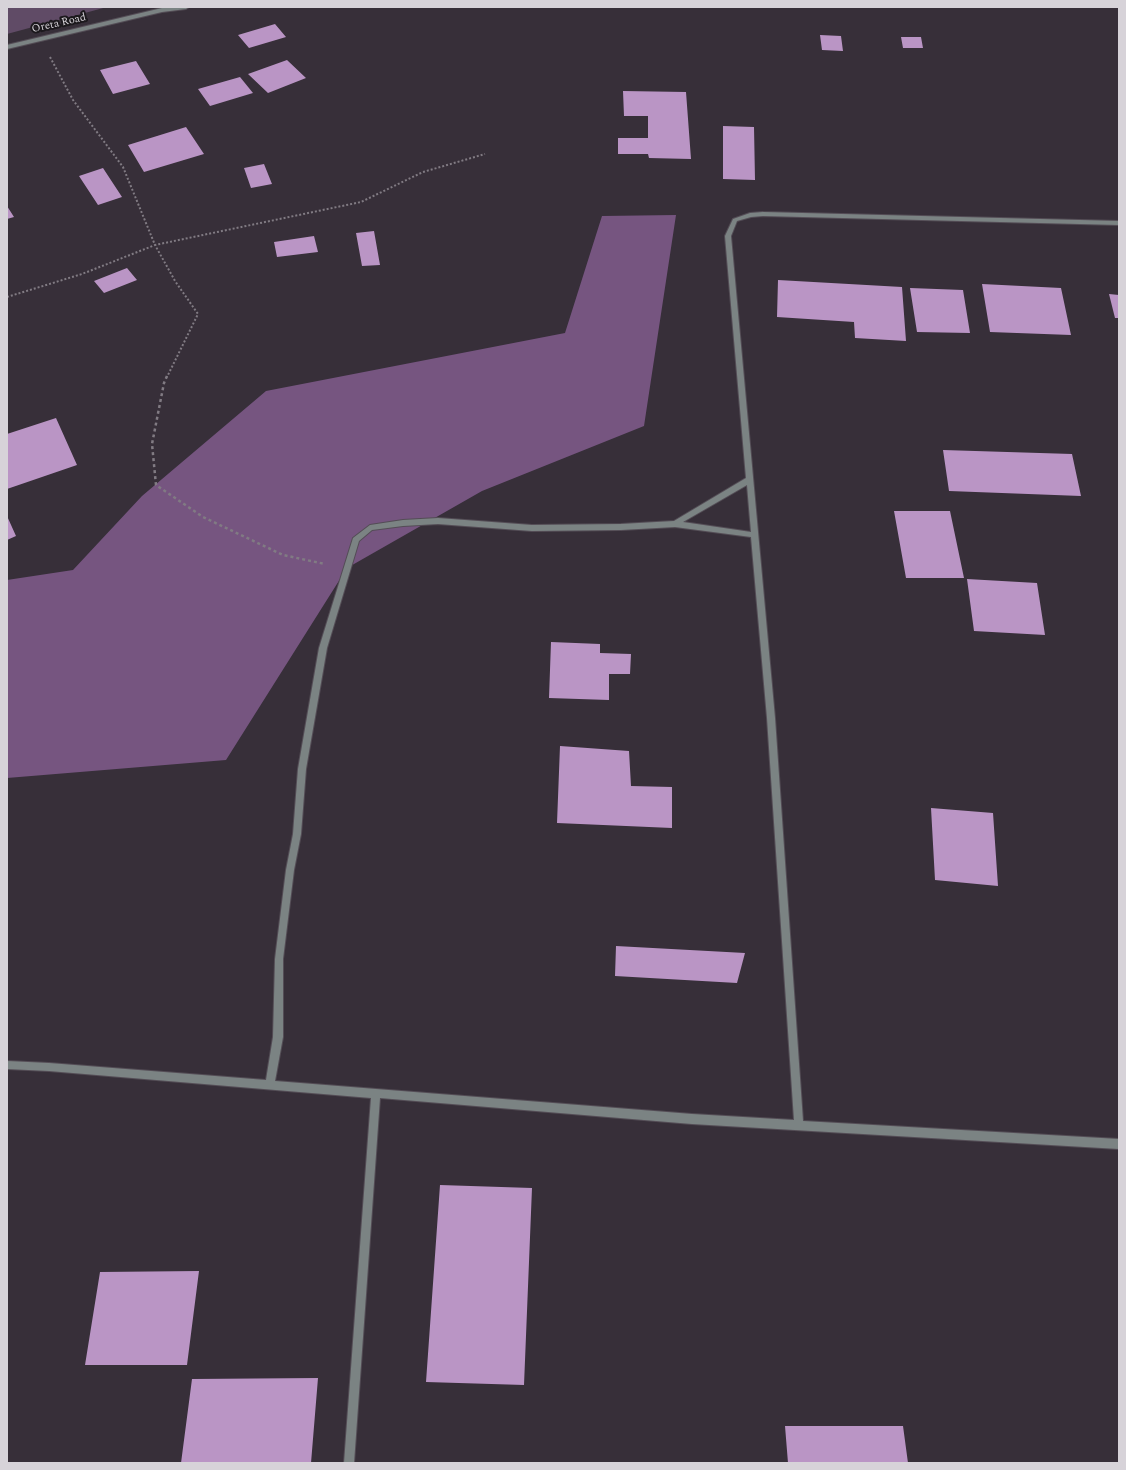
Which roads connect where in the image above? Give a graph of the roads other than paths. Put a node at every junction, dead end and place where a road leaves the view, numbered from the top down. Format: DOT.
graph roads {
  1 [pos="186,7"];
  2 [pos="7,47"];
  3 [pos="1119,222"];
  4 [pos="749,480"];
  5 [pos="675,524"];
  6 [pos="754,535"];
  7 [pos="7,1065"];
  8 [pos="270,1084"];
  9 [pos="376,1094"];
  10 [pos="800,1125"];
  11 [pos="1119,1144"];
  12 [pos="349,1463"];
  1 -- 2 [label="street, Oreta Road"];
  3 -- 4 [label="street"];
  4 -- 5 [label="street"];
  4 -- 6 [label="street"];
  5 -- 6 [label="street"];
  5 -- 8 [label="street"];
  6 -- 10 [label="street"];
  7 -- 8 [label="street"];
  8 -- 9 [label="street"];
  9 -- 10 [label="street"];
  9 -- 12 [label="street"];
  10 -- 11 [label="street"];
}
